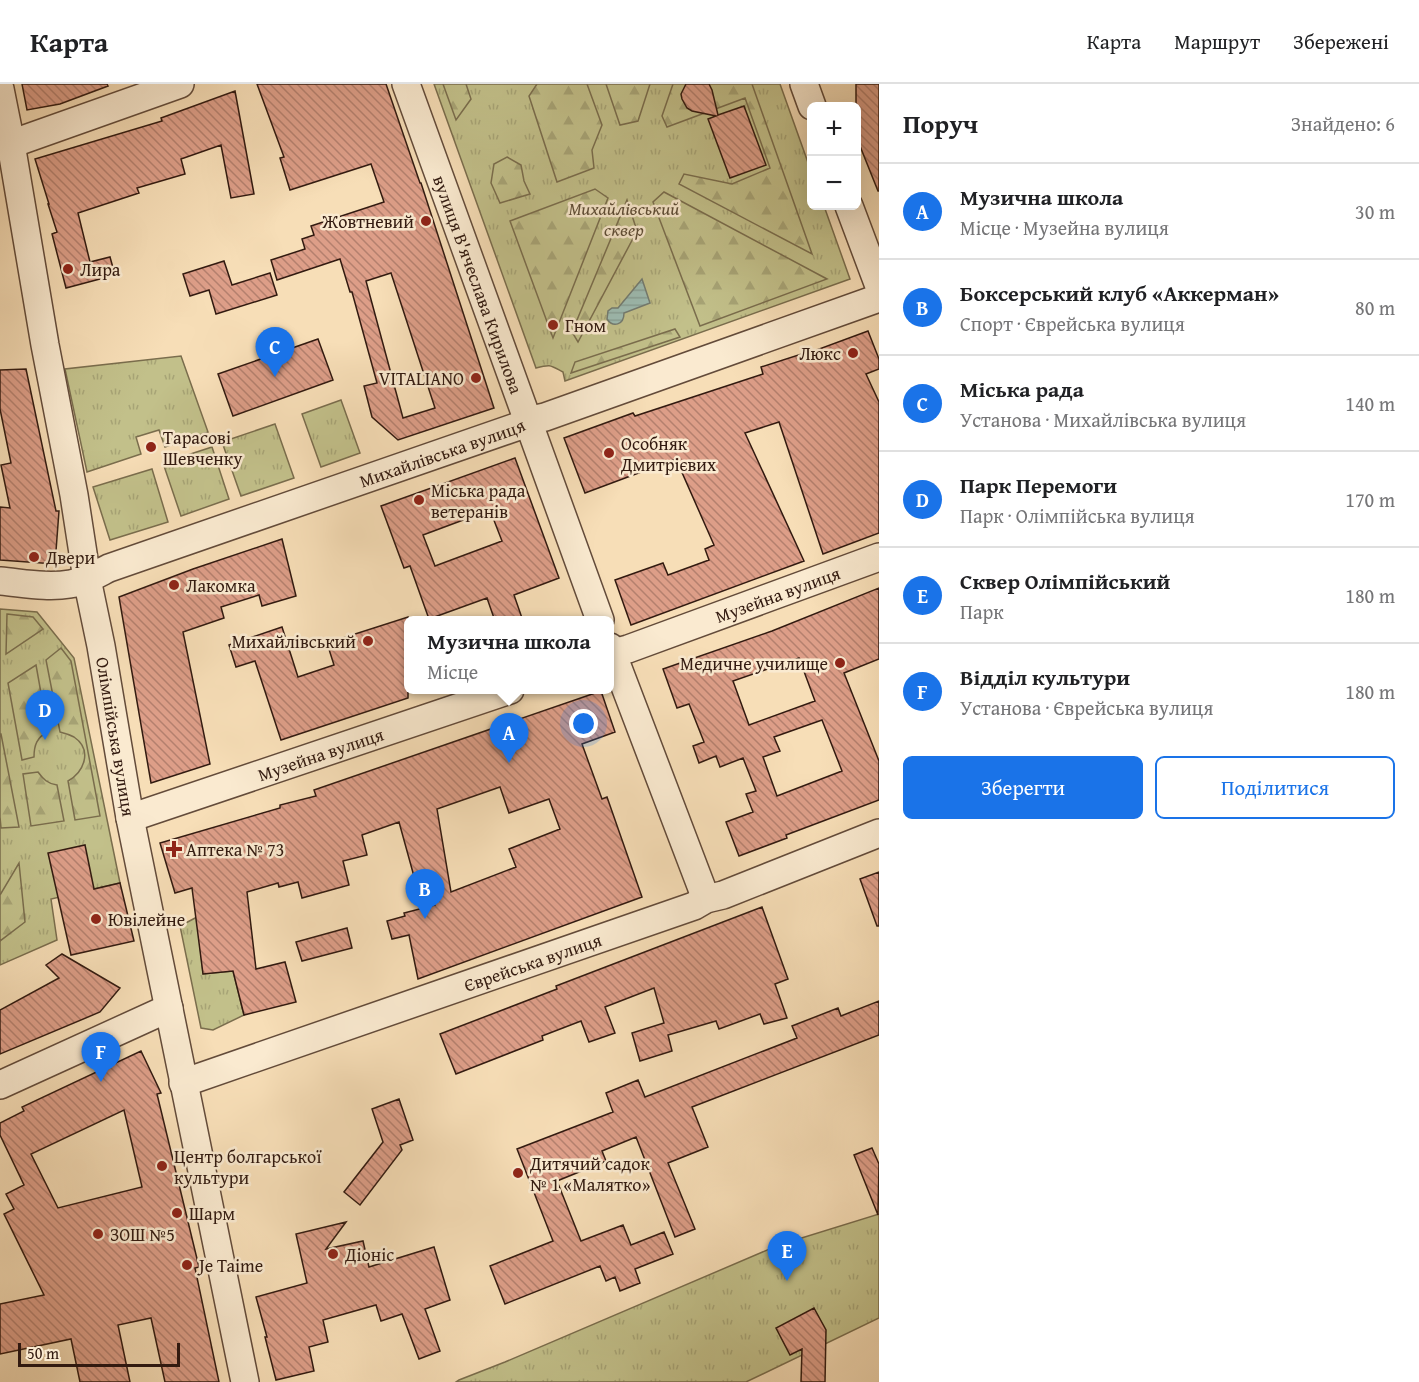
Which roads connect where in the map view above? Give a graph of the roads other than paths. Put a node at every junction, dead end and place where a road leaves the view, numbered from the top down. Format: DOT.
graph roads {
  1 [pos="180,84"];
  2 [pos="406,84"];
  3 [pos="804,84"];
  4 [pos="0,88"];
  5 [pos="811,102"];
  6 [pos="6,144"];
  7 [pos="850,210"];
  8 [pos="879,286"];
  9 [pos="879,298"];
  10 [pos="527,421"];
  11 [pos="879,557"];
  12 [pos="87,579"];
  13 [pos="0,581"];
  14 [pos="598,616"];
  15 [pos="614,651"];
  16 [pos="614,661"];
  17 [pos="498,694"];
  18 [pos="130,818"];
  19 [pos="879,833"];
  20 [pos="706,899"];
  21 [pos="169,1008"];
  22 [pos="183,1083"];
  23 [pos="0,1085"];
  24 [pos="245,1382"];
  1 -- 6 [label="street"];
  2 -- 10 [label="street, вулиця В'ячеслава Кирилова"];
  3 -- 5 [label="street"];
  4 -- 6 [label="street, Олімпійська вулиця"];
  6 -- 12 [label="street, Олімпійська вулиця"];
  7 -- 8 [label="street"];
  9 -- 10 [label="street, Михайлівська вулиця"];
  10 -- 12 [label="street, Михайлівська вулиця"];
  10 -- 14 [label="street, вулиця В'ячеслава Кирилова"];
  11 -- 15 [label="street, Музейна вулиця"];
  12 -- 13 [label="street, Михайлівська вулиця"];
  12 -- 18 [label="street, Олімпійська вулиця"];
  16 -- 20 [label="street"];
  17 -- 18 [label="street, Музейна вулиця"];
  18 -- 21 [label="street, Олімпійська вулиця"];
  19 -- 20 [label="street, Єврейська вулиця"];
  20 -- 22 [label="street, Єврейська вулиця"];
  21 -- 22 [label="street, Олімпійська вулиця"];
  21 -- 23 [label="street"];
  22 -- 24 [label="street, Олімпійська вулиця"];
}
